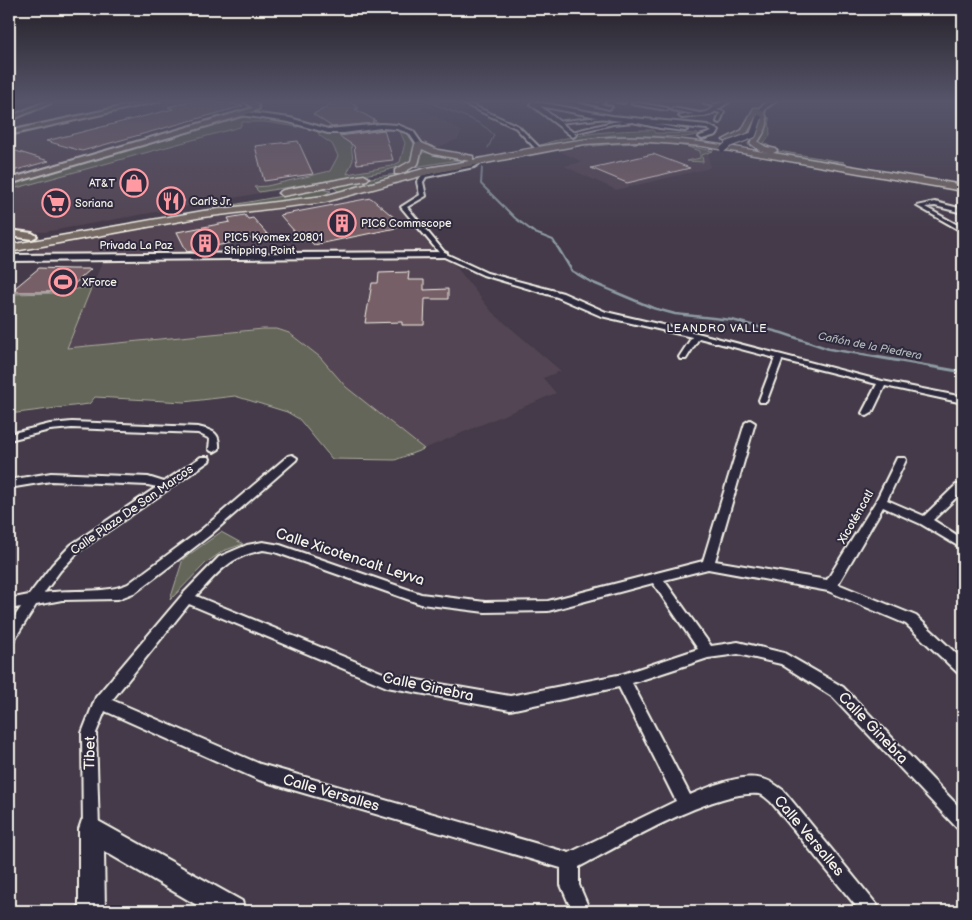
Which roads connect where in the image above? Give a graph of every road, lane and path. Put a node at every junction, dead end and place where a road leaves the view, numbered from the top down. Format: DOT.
graph roads {
  1 [pos="141,144"];
  2 [pos="419,144"];
  3 [pos="533,144"];
  4 [pos="564,144"];
  5 [pos="573,144"];
  6 [pos="664,144"];
  7 [pos="699,144"];
  8 [pos="711,144"];
  9 [pos="731,144"];
  10 [pos="755,144"];
  11 [pos="537,148"];
  12 [pos="721,150"];
  13 [pos="480,159"];
  14 [pos="845,166"];
  15 [pos="855,170"];
  16 [pos="398,172"];
  17 [pos="9,182"];
  18 [pos="963,186"];
  19 [pos="310,188"];
  20 [pos="306,202"];
  21 [pos="963,211"];
  22 [pos="963,230"];
  23 [pos="9,233"];
  24 [pos="69,233"];
  25 [pos="32,236"];
  26 [pos="9,239"];
  27 [pos="53,241"];
  28 [pos="9,244"];
  29 [pos="9,249"];
  30 [pos="444,255"];
  31 [pos="9,258"];
  32 [pos="697,335"];
  33 [pos="682,357"];
  34 [pos="778,358"];
  35 [pos="882,383"];
  36 [pos="763,400"];
  37 [pos="963,400"];
  38 [pos="867,413"];
  39 [pos="750,424"];
  40 [pos="9,437"];
  41 [pos="214,449"];
  42 [pos="292,458"];
  43 [pos="205,459"];
  44 [pos="901,460"];
  45 [pos="9,484"];
  46 [pos="167,486"];
  47 [pos="960,488"];
  48 [pos="881,502"];
  49 [pos="925,522"];
  50 [pos="963,545"];
  51 [pos="247,549"];
  52 [pos="708,564"];
  53 [pos="656,578"];
  54 [pos="830,586"];
  55 [pos="34,598"];
  56 [pos="187,598"];
  57 [pos="9,604"];
  58 [pos="9,636"];
  59 [pos="708,652"];
  60 [pos="963,669"];
  61 [pos="623,680"];
  62 [pos="101,702"];
  63 [pos="686,804"];
  64 [pos="963,822"];
  65 [pos="91,829"];
  66 [pos="570,862"];
  67 [pos="92,911"];
  68 [pos="232,911"];
  69 [pos="581,911"];
  70 [pos="871,911"];
  1 -- 17 [label="main road"];
  2 -- 13 [label="highway"];
  2 -- 16 [label="highway"];
  3 -- 11 [label="street"];
  4 -- 11 [label="highway"];
  5 -- 13 [label="highway"];
  6 -- 12 [label="highway"];
  7 -- 15 [label="highway"];
  8 -- 14 [label="highway"];
  9 -- 12 [label="street, bridge"];
  10 -- 14 [label="highway"];
  11 -- 13 [label="highway"];
  12 -- 15 [label="highway"];
  13 -- 16 [label="highway"];
  13 -- 20 [label="highway"];
  13 -- 30 [label="street"];
  14 -- 18 [label="highway"];
  15 -- 18 [label="highway"];
  16 -- 19 [label="highway"];
  19 -- 20 [label="highway"];
  19 -- 24 [label="highway"];
  20 -- 27 [label="highway"];
  21 -- 22 [label="street"];
  23 -- 25 [label="main road"];
  24 -- 25 [label="highway"];
  24 -- 28 [label="highway"];
  25 -- 26 [label="highway"];
  27 -- 29 [label="highway"];
  27 -- 31 [label="highway"];
  30 -- 31 [label="street, Privada La Paz"];
  30 -- 32 [label="street"];
  32 -- 33 [label="street"];
  32 -- 34 [label="street"];
  34 -- 35 [label="street"];
  34 -- 36 [label="street"];
  35 -- 37 [label="street"];
  35 -- 38 [label="street"];
  39 -- 52 [label="street"];
  40 -- 41 [label="street"];
  42 -- 55 [label="street"];
  43 -- 46 [label="street, Calle Plaza De San Marcos"];
  44 -- 48 [label="street, Xicoténcatl"];
  45 -- 46 [label="street"];
  46 -- 55 [label="street, Calle Plaza De San Marcos"];
  47 -- 49 [label="street"];
  48 -- 49 [label="street"];
  48 -- 54 [label="street, Xicoténcatl"];
  49 -- 50 [label="street"];
  51 -- 53 [label="street, Calle Xicotencalt Leyva"];
  51 -- 56 [label="street, Tibet"];
  52 -- 53 [label="street, Calle Xicotencalt Leyva"];
  52 -- 54 [label="street"];
  53 -- 59 [label="street"];
  54 -- 60 [label="street"];
  55 -- 57 [label="street"];
  55 -- 58 [label="street, Calle Plaza De San Marcos"];
  56 -- 61 [label="street, Calle Ginebra"];
  56 -- 62 [label="street, Tibet"];
  59 -- 61 [label="street, Calle Ginebra"];
  59 -- 64 [label="street, Calle Ginebra"];
  61 -- 63 [label="street"];
  62 -- 65 [label="street, Tibet"];
  62 -- 66 [label="street, Calle Versalles"];
  63 -- 66 [label="street, Calle Versalles"];
  63 -- 70 [label="street, Calle Versalles"];
  65 -- 67 [label="street, Tibet"];
  65 -- 68 [label="street"];
  66 -- 69 [label="street"];
}
